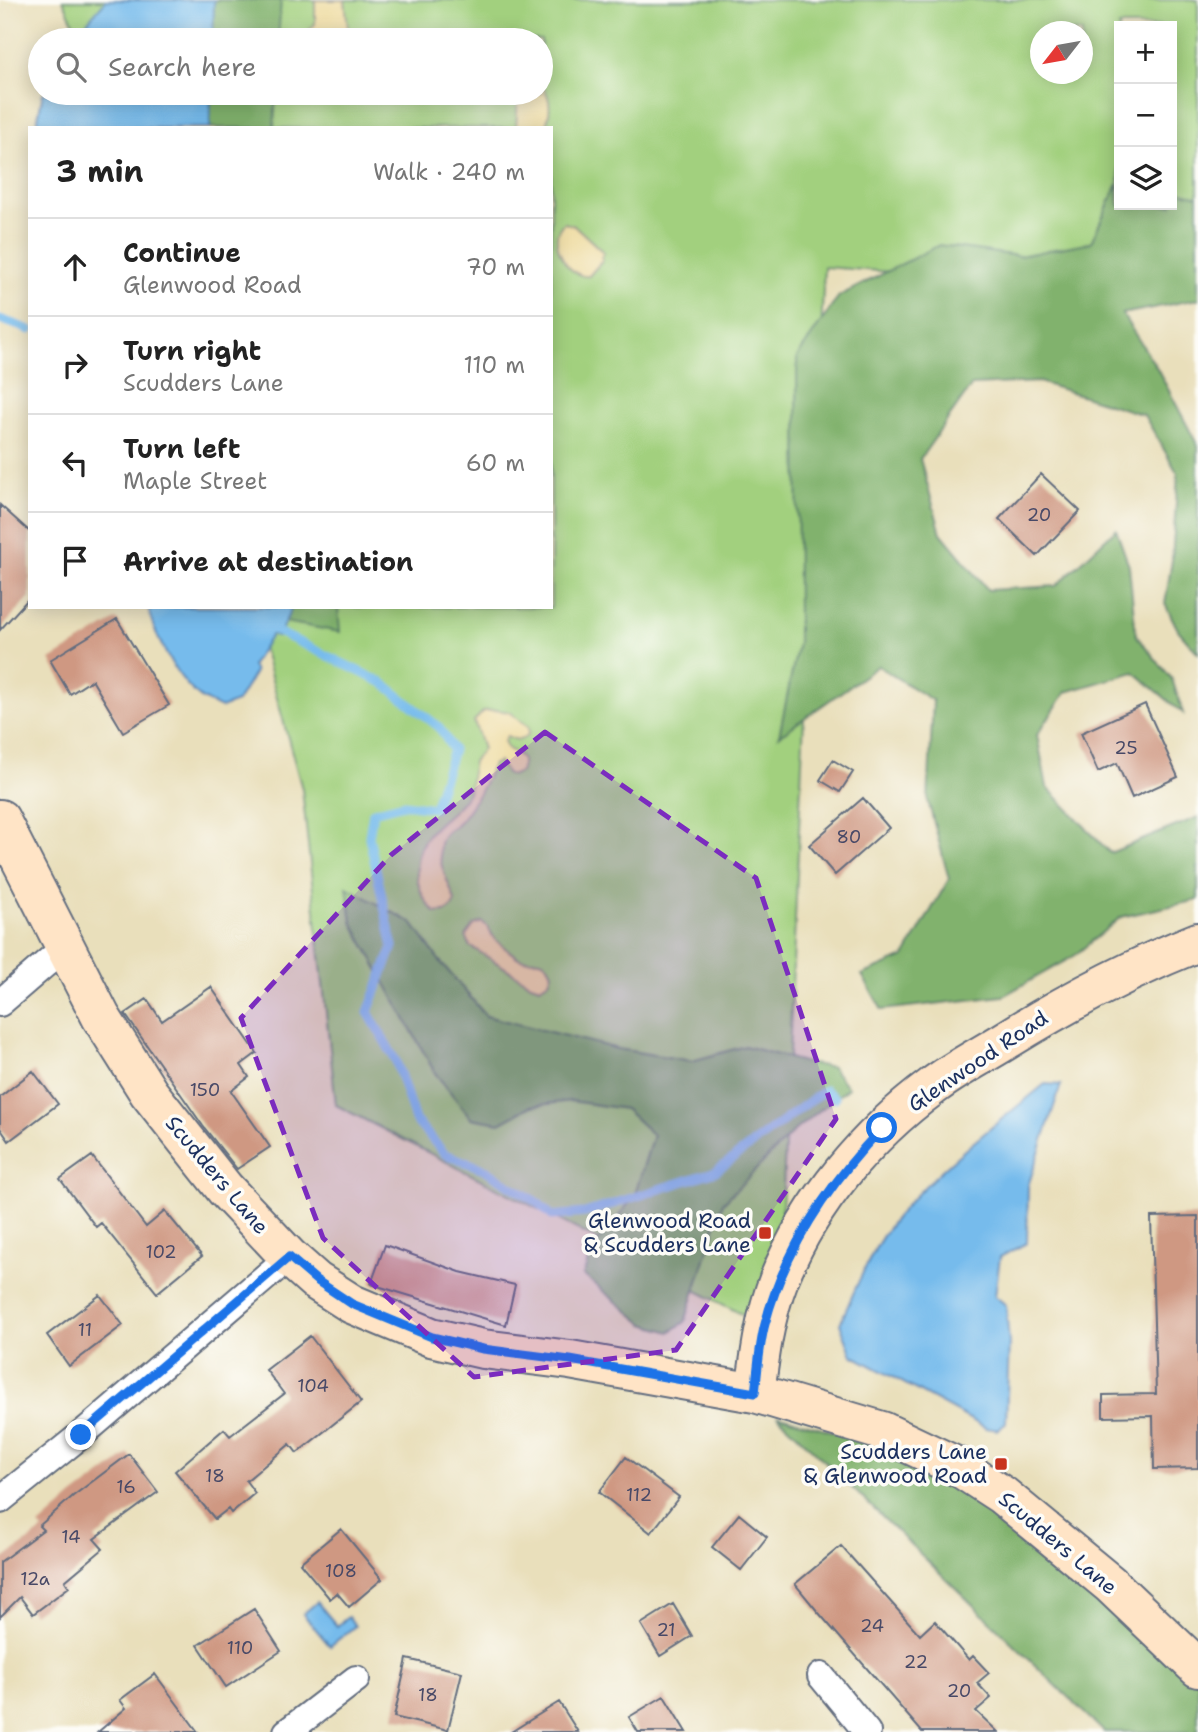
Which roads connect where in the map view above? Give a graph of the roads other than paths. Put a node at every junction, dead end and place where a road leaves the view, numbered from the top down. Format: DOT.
graph roads {
  1 [pos="0,818"];
  2 [pos="1198,942"];
  3 [pos="66,946"];
  4 [pos="0,1003"];
  5 [pos="289,1257"];
  6 [pos="755,1393"];
  7 [pos="0,1500"];
  8 [pos="1198,1668"];
  9 [pos="821,1676"];
  10 [pos="356,1679"];
  11 [pos="287,1732"];
  12 [pos="867,1732"];
  1 -- 3 [label="main road, Scudders Lane"];
  2 -- 6 [label="main road, Glenwood Road"];
  3 -- 4 [label="street"];
  3 -- 5 [label="main road, Scudders Lane"];
  5 -- 6 [label="main road, Scudders Lane"];
  5 -- 7 [label="street"];
  6 -- 8 [label="main road, Scudders Lane"];
  9 -- 12 [label="street"];
  10 -- 11 [label="street"];
}
